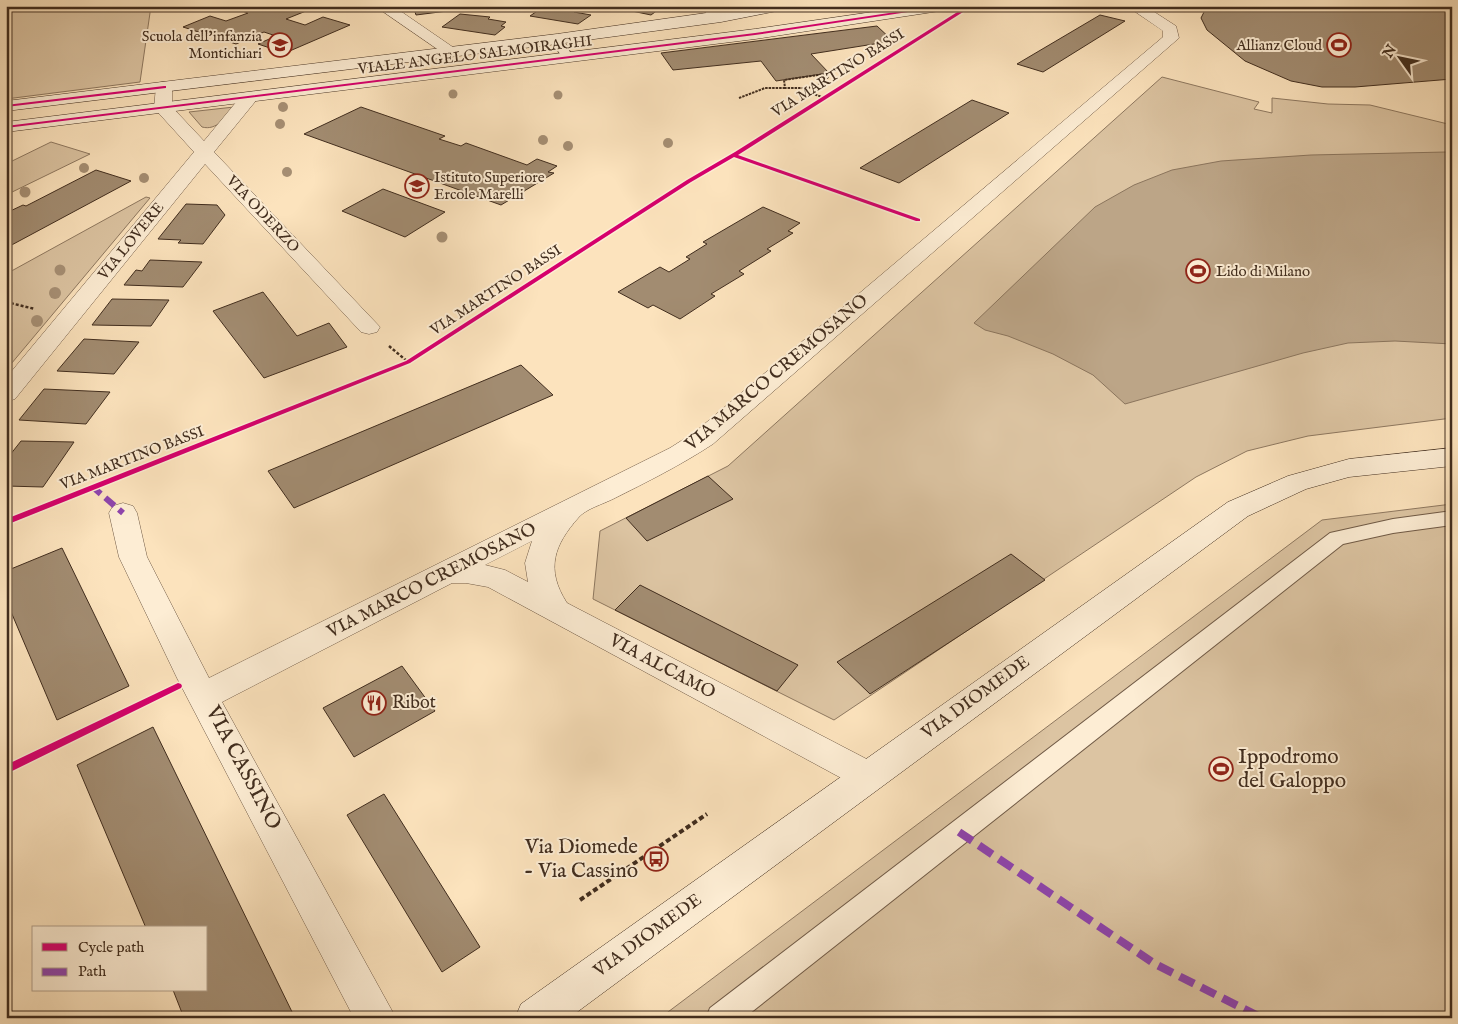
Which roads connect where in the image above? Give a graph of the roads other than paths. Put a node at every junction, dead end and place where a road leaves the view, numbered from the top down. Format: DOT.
graph roads {
  1 [pos="382,6"];
  2 [pos="704,6"];
  3 [pos="782,6"];
  4 [pos="946,6"];
  5 [pos="1134,6"];
  6 [pos="895,10"];
  7 [pos="722,17"];
  8 [pos="557,39"];
  9 [pos="452,52"];
  10 [pos="567,58"];
  11 [pos="164,87"];
  12 [pos="248,99"];
  13 [pos="6,106"];
  14 [pos="164,108"];
  15 [pos="6,127"];
  16 [pos="204,151"];
  17 [pos="369,326"];
  18 [pos="6,394"];
  19 [pos="1452,457"];
  20 [pos="575,508"];
  21 [pos="123,513"];
  22 [pos="1452,518"];
  23 [pos="451,572"];
  24 [pos="558,613"];
  25 [pos="204,696"];
  26 [pos="868,776"];
  27 [pos="376,1018"];
  28 [pos="535,1018"];
  29 [pos="720,1018"];
  1 -- 9 [label="street"];
  2 -- 7 [label="street"];
  3 -- 7 [label="street, VIALE ANGELO SALMOIRAGHI"];
  4 -- 6 [label="street, VIALE ANGELO SALMOIRAGHI"];
  5 -- 20 [label="street, VIA MARCO CREMOSANO"];
  6 -- 10 [label="street, VIALE ANGELO SALMOIRAGHI"];
  7 -- 8 [label="street, VIALE ANGELO SALMOIRAGHI"];
  8 -- 9 [label="street, VIALE ANGELO SALMOIRAGHI"];
  8 -- 10 [label="lane"];
  9 -- 11 [label="street, VIALE ANGELO SALMOIRAGHI"];
  10 -- 12 [label="street, VIALE ANGELO SALMOIRAGHI"];
  11 -- 13 [label="street, VIALE ANGELO SALMOIRAGHI"];
  11 -- 14 [label="street"];
  12 -- 14 [label="street, VIALE ANGELO SALMOIRAGHI"];
  12 -- 16 [label="street"];
  14 -- 15 [label="street, VIALE ANGELO SALMOIRAGHI"];
  14 -- 16 [label="street"];
  16 -- 17 [label="street, VIA ODERZO"];
  16 -- 18 [label="street, VIA LOVERE"];
  19 -- 26 [label="street, VIA DIOMEDE"];
  20 -- 23 [label="street, VIA MARCO CREMOSANO"];
  20 -- 24 [label="street"];
  21 -- 25 [label="street, VIA CASSINO"];
  22 -- 29 [label="lane"];
  23 -- 24 [label="street, VIA ALCAMO"];
  23 -- 25 [label="street, VIA MARCO CREMOSANO"];
  24 -- 26 [label="street, VIA ALCAMO"];
  25 -- 27 [label="street, VIA CASSINO"];
  26 -- 28 [label="street, VIA DIOMEDE"];
}
